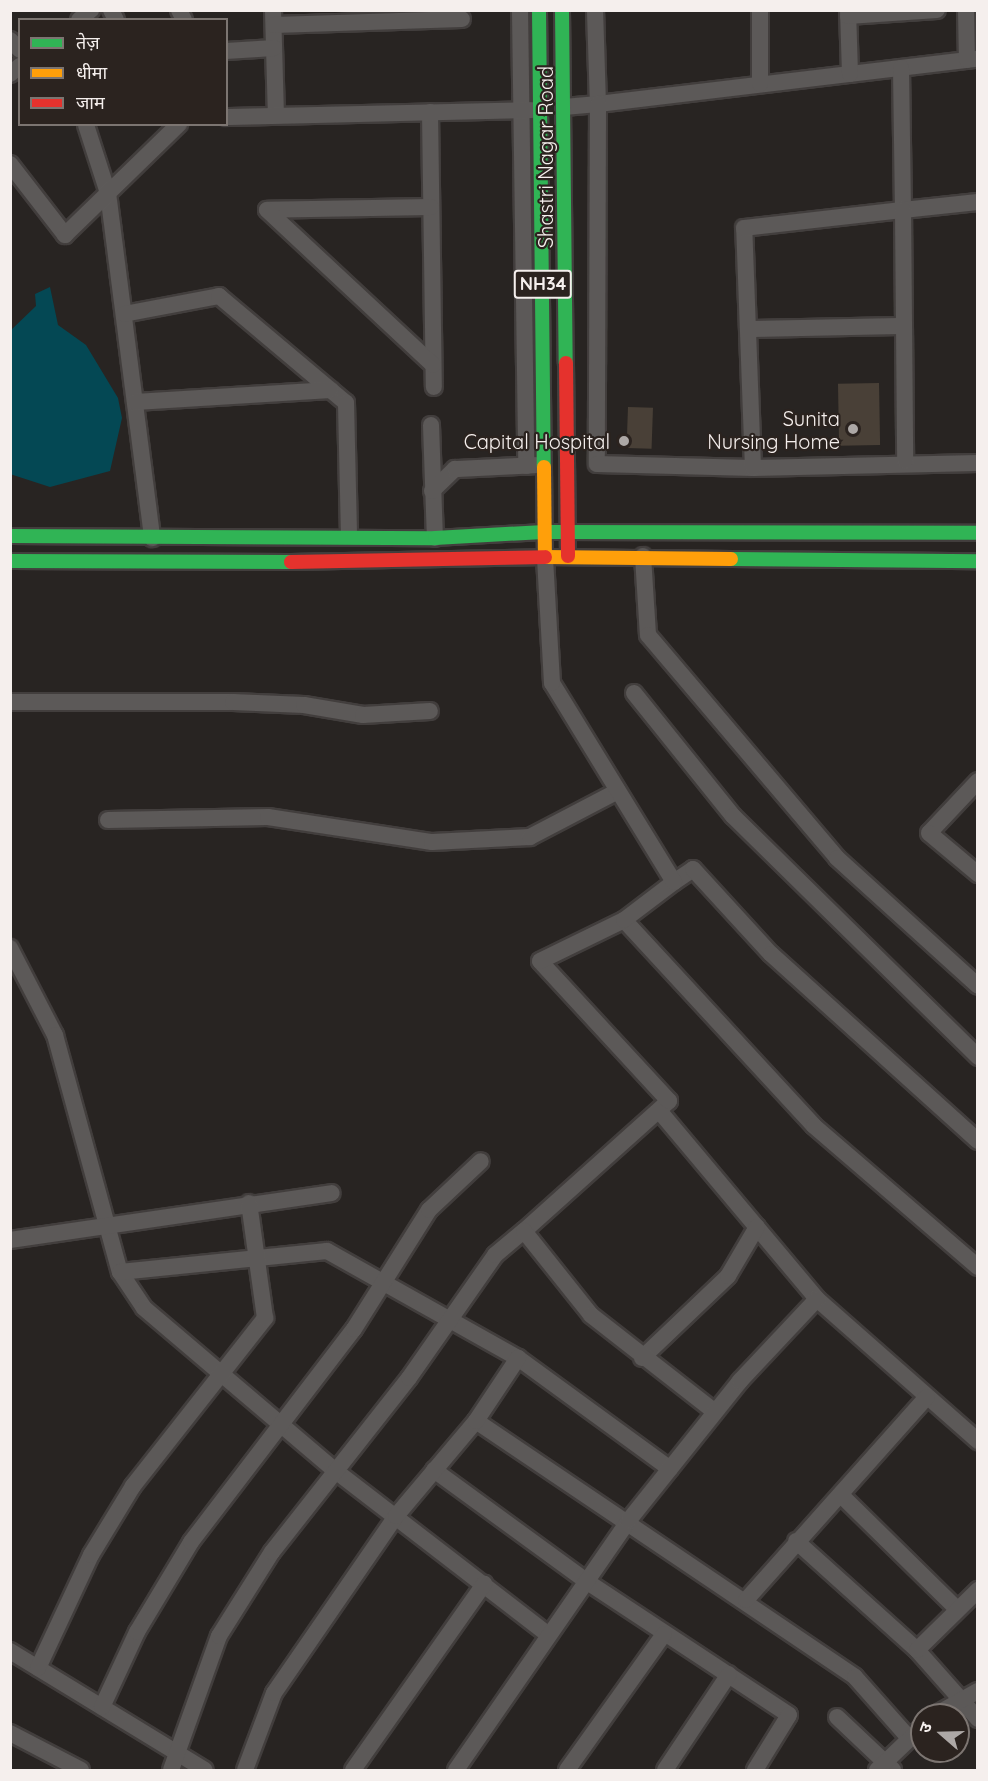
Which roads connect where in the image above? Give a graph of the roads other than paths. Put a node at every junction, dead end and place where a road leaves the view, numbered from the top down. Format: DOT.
graph roads {
  1 [pos="520,10"];
  2 [pos="540,10"];
  3 [pos="562,10"];
  4 [pos="596,10"];
  5 [pos="760,10"];
  6 [pos="938,10"];
  7 [pos="966,10"];
  8 [pos="848,13"];
  9 [pos="386,16"];
  10 [pos="274,18"];
  11 [pos="462,19"];
  12 [pos="274,48"];
  13 [pos="228,51"];
  14 [pos="972,60"];
  15 [pos="901,68"];
  16 [pos="850,74"];
  17 [pos="760,84"];
  18 [pos="598,104"];
  19 [pos="564,107"];
  20 [pos="521,110"];
  21 [pos="542,110"];
  22 [pos="430,112"];
  23 [pos="276,115"];
  24 [pos="228,117"];
  25 [pos="90,126"];
  26 [pos="177,126"];
  27 [pos="10,164"];
  28 [pos="108,193"];
  29 [pos="978,202"];
  30 [pos="431,207"];
  31 [pos="903,210"];
  32 [pos="124,314"];
  33 [pos="904,326"];
  34 [pos="748,329"];
  35 [pos="434,365"];
  36 [pos="434,387"];
  37 [pos="331,390"];
  38 [pos="135,402"];
  39 [pos="431,424"];
  40 [pos="905,461"];
  41 [pos="978,463"];
  42 [pos="597,464"];
  43 [pos="543,465"];
  44 [pos="569,465"];
  45 [pos="526,466"];
  46 [pos="753,468"];
  47 [pos="432,491"];
  48 [pos="567,531"];
  49 [pos="778,531"];
  50 [pos="544,532"];
  51 [pos="894,532"];
  52 [pos="978,533"];
  53 [pos="10,536"];
  54 [pos="349,536"];
  55 [pos="152,538"];
  56 [pos="435,538"];
  57 [pos="545,556"];
  58 [pos="568,556"];
  59 [pos="643,556"];
  60 [pos="777,558"];
  61 [pos="895,560"];
  62 [pos="10,561"];
  63 [pos="978,561"];
  64 [pos="634,693"];
  65 [pos="10,702"];
  66 [pos="430,711"];
  67 [pos="978,781"];
  68 [pos="618,791"];
  69 [pos="108,820"];
  70 [pos="978,874"];
  71 [pos="674,882"];
  72 [pos="624,920"];
  73 [pos="10,948"];
  74 [pos="978,986"];
  75 [pos="978,1057"];
  76 [pos="661,1113"];
  77 [pos="978,1141"];
  78 [pos="481,1161"];
  79 [pos="332,1193"];
  80 [pos="249,1203"];
  81 [pos="106,1222"];
  82 [pos="757,1227"];
  83 [pos="524,1231"];
  84 [pos="10,1240"];
  85 [pos="258,1257"];
  86 [pos="978,1267"];
  87 [pos="120,1272"];
  88 [pos="385,1279"];
  89 [pos="817,1299"];
  90 [pos="450,1316"];
  91 [pos="518,1358"];
  92 [pos="642,1358"];
  93 [pos="223,1375"];
  94 [pos="927,1397"];
  95 [pos="715,1412"];
  96 [pos="476,1421"];
  97 [pos="280,1423"];
  98 [pos="978,1441"];
  99 [pos="670,1469"];
  100 [pos="434,1470"];
  101 [pos="337,1472"];
  102 [pos="843,1497"];
  103 [pos="396,1516"];
  104 [pos="629,1520"];
  105 [pos="796,1541"];
  106 [pos="586,1581"];
  107 [pos="484,1584"];
  108 [pos="978,1590"];
  109 [pos="746,1600"];
  110 [pos="957,1609"];
  111 [pos="664,1634"];
  112 [pos="549,1635"];
  113 [pos="917,1650"];
  114 [pos="10,1651"];
  115 [pos="38,1668"];
  116 [pos="729,1674"];
  117 [pos="978,1691"];
  118 [pos="960,1699"];
  119 [pos="954,1703"];
  120 [pos="102,1707"];
  121 [pos="837,1717"];
  122 [pos="978,1719"];
  123 [pos="910,1727"];
  124 [pos="10,1733"];
  125 [pos="910,1739"];
  126 [pos="179,1755"];
  127 [pos="885,1768"];
  128 [pos="81,1770"];
  129 [pos="171,1770"];
  130 [pos="205,1770"];
  131 [pos="245,1770"];
  132 [pos="353,1770"];
  133 [pos="456,1770"];
  134 [pos="567,1770"];
  135 [pos="665,1770"];
  136 [pos="755,1770"];
  1 -- 20 [label="street"];
  2 -- 21 [label="main road, NH34"];
  3 -- 19 [label="main road, Shastri Nagar Road / NH34"];
  4 -- 18 [label="street"];
  5 -- 17 [label="street"];
  6 -- 8 [label="street"];
  7 -- 14 [label="street"];
  8 -- 16 [label="street"];
  9 -- 10 [label="street"];
  9 -- 11 [label="street"];
  10 -- 12 [label="street"];
  12 -- 13 [label="street"];
  12 -- 23 [label="street"];
  14 -- 15 [label="street"];
  15 -- 16 [label="street"];
  15 -- 31 [label="street"];
  16 -- 17 [label="street"];
  17 -- 18 [label="street"];
  18 -- 19 [label="street"];
  18 -- 42 [label="street"];
  19 -- 44 [label="main road, Shastri Nagar Road / NH34"];
  20 -- 21 [label="street"];
  20 -- 22 [label="street"];
  20 -- 45 [label="street"];
  21 -- 43 [label="main road, NH34"];
  22 -- 23 [label="street"];
  22 -- 30 [label="street"];
  23 -- 24 [label="street"];
  25 -- 28 [label="street"];
  26 -- 28 [label="street"];
  27 -- 28 [label="street"];
  28 -- 32 [label="street"];
  29 -- 31 [label="street"];
  30 -- 35 [label="street"];
  30 -- 35 [label="street"];
  31 -- 33 [label="street"];
  31 -- 34 [label="street"];
  32 -- 37 [label="street"];
  32 -- 38 [label="street"];
  33 -- 34 [label="street"];
  33 -- 40 [label="street"];
  34 -- 46 [label="street"];
  35 -- 36 [label="street"];
  37 -- 38 [label="street"];
  37 -- 54 [label="street"];
  38 -- 55 [label="street"];
  39 -- 47 [label="street"];
  40 -- 41 [label="street"];
  40 -- 46 [label="street"];
  42 -- 44 [label="street"];
  42 -- 46 [label="street"];
  43 -- 44 [label="main road"];
  43 -- 45 [label="street"];
  43 -- 50 [label="main road, NH34"];
  44 -- 48 [label="main road, Shastri Nagar Road / NH34"];
  45 -- 47 [label="street"];
  47 -- 56 [label="street"];
  48 -- 49 [label="main road"];
  48 -- 50 [label="main road"];
  48 -- 58 [label="main road, Shastri Nagar Road / NH34"];
  49 -- 51 [label="main road"];
  49 -- 60 [label="main road"];
  50 -- 56 [label="main road"];
  50 -- 57 [label="main road, NH34"];
  51 -- 52 [label="main road"];
  51 -- 61 [label="main road"];
  53 -- 55 [label="main road"];
  54 -- 55 [label="main road"];
  54 -- 56 [label="main road"];
  57 -- 58 [label="main road"];
  57 -- 62 [label="main road"];
  57 -- 68 [label="street"];
  58 -- 59 [label="main road"];
  59 -- 60 [label="main road"];
  59 -- 74 [label="street"];
  60 -- 61 [label="main road"];
  61 -- 63 [label="main road"];
  64 -- 75 [label="street"];
  65 -- 66 [label="street"];
  67 -- 70 [label="street"];
  68 -- 69 [label="street"];
  68 -- 71 [label="street"];
  71 -- 72 [label="street"];
  71 -- 77 [label="street"];
  72 -- 76 [label="street"];
  72 -- 86 [label="street"];
  73 -- 81 [label="street"];
  76 -- 82 [label="street"];
  76 -- 83 [label="street"];
  78 -- 88 [label="street"];
  79 -- 80 [label="street"];
  80 -- 81 [label="street"];
  80 -- 85 [label="street"];
  81 -- 84 [label="street"];
  81 -- 87 [label="street"];
  82 -- 89 [label="street"];
  82 -- 92 [label="street"];
  83 -- 90 [label="street"];
  83 -- 92 [label="street"];
  85 -- 87 [label="street"];
  85 -- 88 [label="street"];
  85 -- 93 [label="street"];
  87 -- 93 [label="street"];
  88 -- 90 [label="street"];
  88 -- 97 [label="street"];
  89 -- 94 [label="street"];
  89 -- 95 [label="street"];
  90 -- 91 [label="street"];
  90 -- 101 [label="street"];
  91 -- 96 [label="street"];
  91 -- 99 [label="street"];
  92 -- 95 [label="street"];
  93 -- 97 [label="street"];
  93 -- 115 [label="street"];
  94 -- 98 [label="street"];
  94 -- 102 [label="street"];
  95 -- 99 [label="street"];
  96 -- 100 [label="street"];
  96 -- 104 [label="street"];
  97 -- 101 [label="street"];
  97 -- 120 [label="street"];
  99 -- 104 [label="street"];
  100 -- 103 [label="street"];
  100 -- 106 [label="street"];
  101 -- 103 [label="street"];
  101 -- 126 [label="street"];
  102 -- 105 [label="street"];
  102 -- 110 [label="street"];
  103 -- 107 [label="street"];
  103 -- 131 [label="street"];
  104 -- 106 [label="street"];
  104 -- 109 [label="street"];
  105 -- 109 [label="street"];
  105 -- 113 [label="street"];
  106 -- 111 [label="street"];
  106 -- 112 [label="street"];
  107 -- 112 [label="street"];
  107 -- 132 [label="street"];
  108 -- 110 [label="street"];
  109 -- 123 [label="street"];
  110 -- 113 [label="street"];
  111 -- 116 [label="street"];
  111 -- 134 [label="street"];
  112 -- 133 [label="street"];
  113 -- 118 [label="street"];
  114 -- 115 [label="street"];
  115 -- 120 [label="street"];
  116 -- 135 [label="street"];
  116 -- 136 [label="street"];
  117 -- 118 [label="street"];
  118 -- 119 [label="street"];
  118 -- 122 [label="street"];
  120 -- 126 [label="street"];
  121 -- 127 [label="street"];
  124 -- 128 [label="street"];
  125 -- 127 [label="street"];
  126 -- 129 [label="street"];
  126 -- 130 [label="street"];
}
